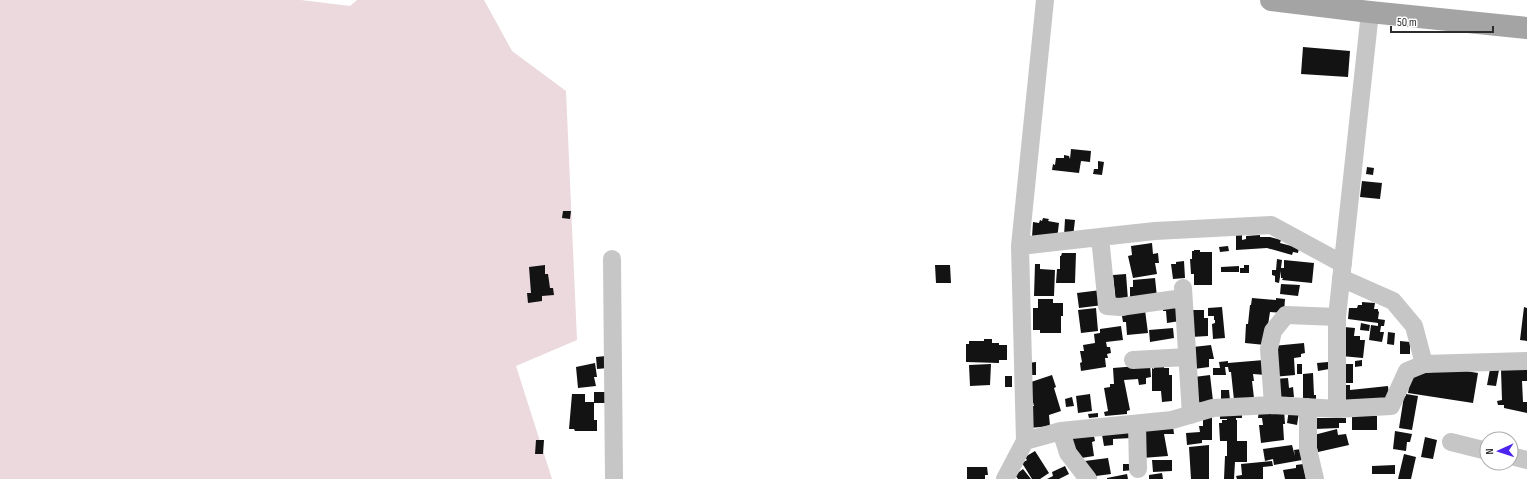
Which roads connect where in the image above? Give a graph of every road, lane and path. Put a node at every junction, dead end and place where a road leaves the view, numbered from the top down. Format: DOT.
graph roads {
  1 [pos="1045,0"];
  2 [pos="1271,0"];
  3 [pos="1370,12"];
  4 [pos="1527,28"];
  5 [pos="1100,237"];
  6 [pos="1020,246"];
  7 [pos="612,259"];
  8 [pos="1342,271"];
  9 [pos="1337,317"];
  10 [pos="1187,358"];
  11 [pos="1132,360"];
  12 [pos="1527,361"];
  13 [pos="1424,364"];
  14 [pos="1273,405"];
  15 [pos="1308,407"];
  16 [pos="1337,409"];
  17 [pos="1191,415"];
  18 [pos="1137,424"];
  19 [pos="1061,431"];
  20 [pos="1025,441"];
  21 [pos="1451,442"];
  22 [pos="1479,448"];
  23 [pos="1138,469"];
  24 [pos="614,479"];
  25 [pos="1005,479"];
  26 [pos="1088,479"];
  27 [pos="1315,479"];
  1 -- 6 [label="street"];
  2 -- 3 [label="main road"];
  3 -- 4 [label="main road"];
  3 -- 8 [label="street"];
  5 -- 6 [label="street"];
  5 -- 8 [label="street"];
  5 -- 10 [label="street"];
  6 -- 20 [label="street"];
  7 -- 24 [label="street"];
  8 -- 9 [label="street"];
  8 -- 13 [label="street"];
  9 -- 14 [label="street"];
  9 -- 16 [label="street"];
  10 -- 11 [label="street"];
  10 -- 17 [label="street"];
  12 -- 13 [label="street"];
  13 -- 16 [label="street"];
  14 -- 15 [label="street"];
  14 -- 17 [label="street"];
  15 -- 16 [label="street"];
  15 -- 27 [label="street"];
  17 -- 18 [label="street"];
  18 -- 19 [label="street"];
  18 -- 23 [label="street"];
  19 -- 20 [label="street"];
  19 -- 26 [label="street"];
  20 -- 25 [label="street"];
  21 -- 22 [label="street"];
}
